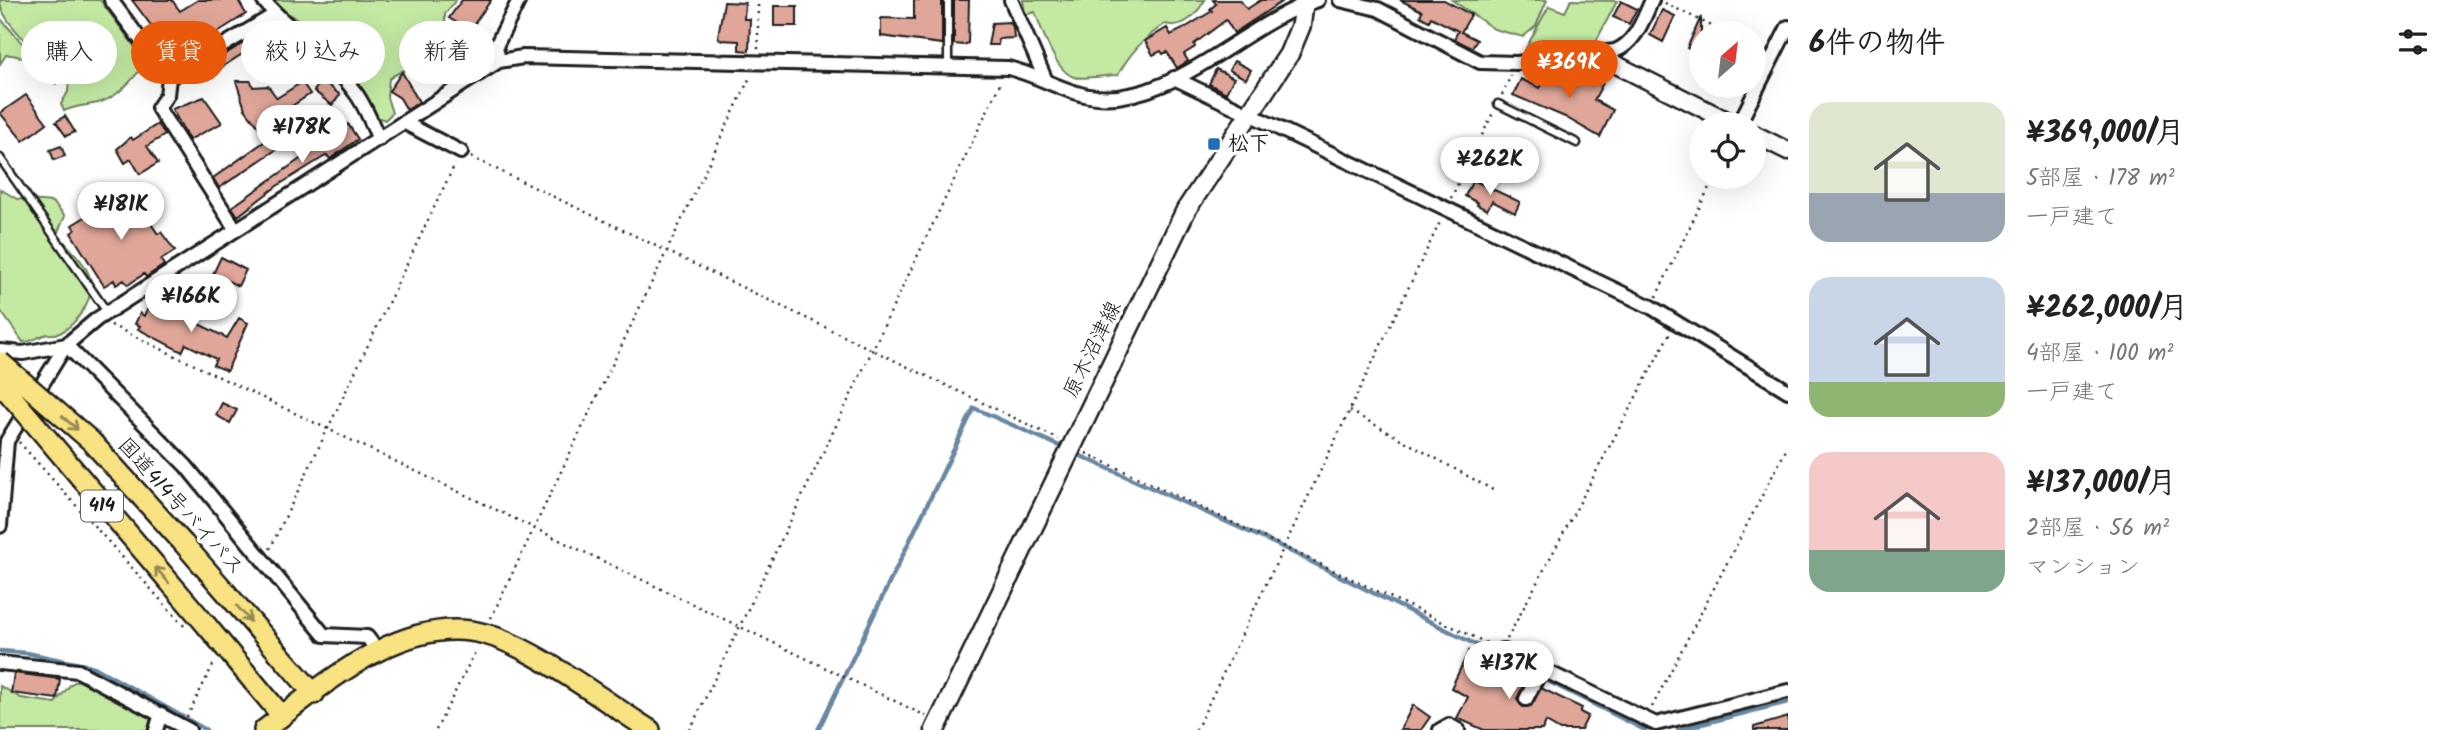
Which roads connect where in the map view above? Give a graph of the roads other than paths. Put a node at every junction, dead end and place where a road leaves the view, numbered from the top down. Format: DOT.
graph roads {
  1 [pos="111,0"];
  2 [pos="262,0"];
  3 [pos="519,0"];
  4 [pos="948,0"];
  5 [pos="1010,0"];
  6 [pos="1340,0"];
  7 [pos="1652,0"];
  8 [pos="1309,1"];
  9 [pos="274,15"];
  10 [pos="131,27"];
  11 [pos="1788,27"];
  12 [pos="227,43"];
  13 [pos="1595,54"];
  14 [pos="499,61"];
  15 [pos="948,67"];
  16 [pos="1174,78"];
  17 [pos="1046,81"];
  18 [pos="168,84"];
  19 [pos="1498,104"];
  20 [pos="1713,112"];
  21 [pos="1743,112"];
  22 [pos="1249,115"];
  23 [pos="405,123"];
  24 [pos="379,139"];
  25 [pos="1766,140"];
  26 [pos="1577,144"];
  27 [pos="1788,151"];
  28 [pos="461,152"];
  29 [pos="0,158"];
  30 [pos="236,230"];
  31 [pos="102,315"];
  32 [pos="66,345"];
  33 [pos="0,351"];
  34 [pos="0,362"];
  35 [pos="0,383"];
  36 [pos="1788,391"];
  37 [pos="0,526"];
  38 [pos="377,650"];
  39 [pos="1502,650"];
  40 [pos="0,663"];
  41 [pos="1541,670"];
  42 [pos="1788,691"];
  43 [pos="314,694"];
  44 [pos="1526,699"];
  45 [pos="161,714"];
  46 [pos="282,716"];
  47 [pos="1675,725"];
  48 [pos="937,726"];
  49 [pos="186,728"];
  50 [pos="156,730"];
  51 [pos="264,730"];
  52 [pos="650,730"];
  53 [pos="1440,730"];
  54 [pos="1458,730"];
  1 -- 10 [label="street"];
  2 -- 9 [label="street"];
  3 -- 14 [label="street"];
  4 -- 15 [label="lane"];
  5 -- 17 [label="street"];
  6 -- 13 [label="street"];
  7 -- 13 [label="street"];
  8 -- 16 [label="street"];
  8 -- 22 [label="main road, 原木沼津線"];
  9 -- 12 [label="street"];
  9 -- 24 [label="street"];
  11 -- 21 [label="street"];
  13 -- 20 [label="street"];
  14 -- 15 [label="street"];
  14 -- 23 [label="street"];
  15 -- 17 [label="street"];
  16 -- 17 [label="street"];
  16 -- 22 [label="street"];
  18 -- 30 [label="street"];
  19 -- 26 [label="lane"];
  22 -- 36 [label="street"];
  22 -- 48 [label="main road, 原木沼津線"];
  23 -- 24 [label="street"];
  23 -- 28 [label="street"];
  24 -- 30 [label="street"];
  25 -- 27 [label="street"];
  29 -- 31 [label="lane"];
  30 -- 31 [label="street"];
  31 -- 32 [label="street"];
  32 -- 33 [label="street"];
  32 -- 37 [label="street"];
  32 -- 38 [label="street"];
  34 -- 43 [label="highway, 国道414号バイパス / 414, one-way, bridge"];
  46 -- 35 [label="highway, 414, one-way, bridge"];
  38 -- 43 [label="highway"];
  38 -- 52 [label="highway"];
  39 -- 41 [label="street"];
  40 -- 45 [label="street"];
  41 -- 44 [label="street"];
  41 -- 47 [label="street"];
  42 -- 47 [label="street"];
  43 -- 46 [label="highway"];
  45 -- 49 [label="street"];
  45 -- 50 [label="street"];
  46 -- 51 [label="highway"];
  53 -- 54 [label="street"];
}
